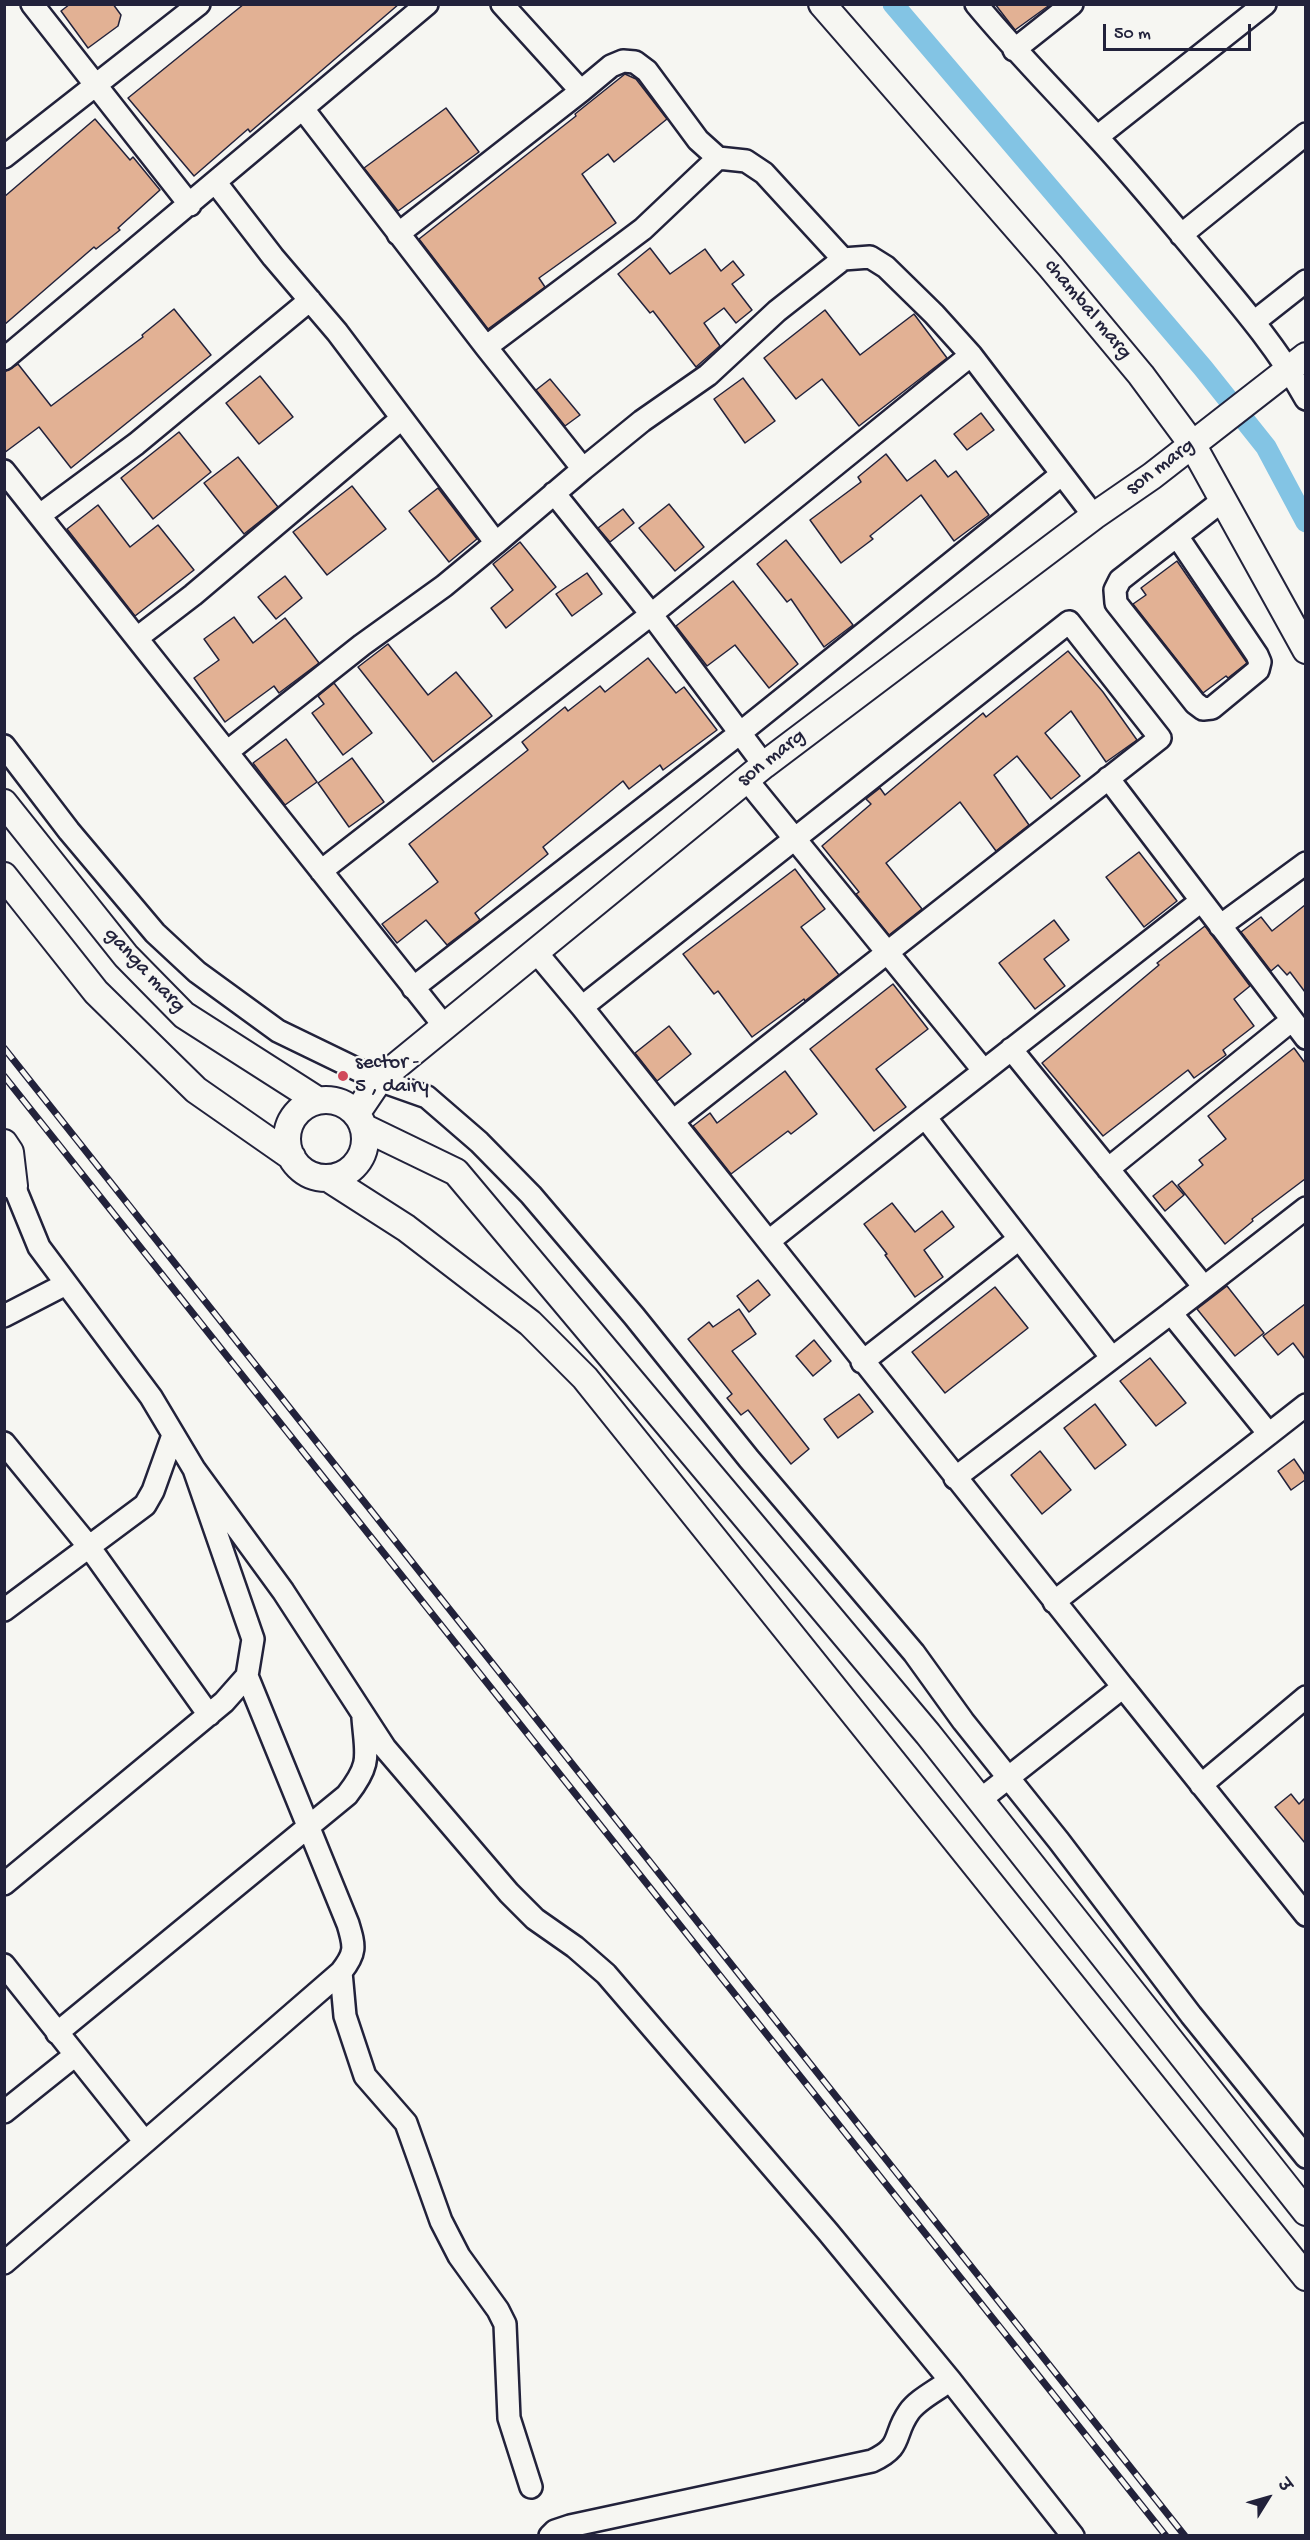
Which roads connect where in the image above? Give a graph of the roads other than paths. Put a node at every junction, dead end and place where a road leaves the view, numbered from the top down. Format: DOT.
graph roads {
  1 [pos="32,4"];
  2 [pos="199,4"];
  3 [pos="427,4"];
  4 [pos="502,4"];
  5 [pos="822,4"];
  6 [pos="976,4"];
  7 [pos="1071,4"];
  8 [pos="1265,4"];
  9 [pos="1014,50"];
  10 [pos="96,84"];
  11 [pos="581,91"];
  12 [pos="303,109"];
  13 [pos="1305,134"];
  14 [pos="1097,137"];
  15 [pos="4,157"];
  16 [pos="718,158"];
  17 [pos="216,183"];
  18 [pos="190,205"];
  19 [pos="398,234"];
  20 [pos="1181,235"];
  21 [pos="843,259"];
  22 [pos="1305,281"];
  23 [pos="310,300"];
  24 [pos="1254,322"];
  25 [pos="486,348"];
  26 [pos="971,355"];
  27 [pos="4,359"];
  28 [pos="1290,368"];
  29 [pos="1305,399"];
  30 [pos="401,419"];
  31 [pos="1201,437"];
  32 [pos="584,469"];
  33 [pos="4,471"];
  34 [pos="1062,474"];
  35 [pos="554,493"];
  36 [pos="1223,500"];
  37 [pos="40,515"];
  38 [pos="1094,516"];
  39 [pos="1177,536"];
  40 [pos="496,543"];
  41 [pos="651,614"];
  42 [pos="136,638"];
  43 [pos="1305,650"];
  44 [pos="740,733"];
  45 [pos="4,746"];
  46 [pos="227,752"];
  47 [pos="755,772"];
  48 [pos="1108,778"];
  49 [pos="4,803"];
  50 [pos="796,838"];
  51 [pos="1305,863"];
  52 [pos="321,871"];
  53 [pos="4,876"];
  54 [pos="1201,901"];
  55 [pos="1220,926"];
  56 [pos="536,952"];
  57 [pos="888,952"];
  58 [pos="414,988"];
  59 [pos="582,1007"];
  60 [pos="1292,1020"];
  61 [pos="445,1027"];
  62 [pos="1305,1038"];
  63 [pos="1011,1049"];
  64 [pos="984,1071"];
  65 [pos="379,1080"];
  66 [pos="317,1100"];
  67 [pos="925,1117"];
  68 [pos="360,1120"];
  69 [pos="673,1121"];
  70 [pos="4,1143"];
  71 [pos="292,1157"];
  72 [pos="1107,1168"];
  73 [pos="328,1178"];
  74 [pos="9,1184"];
  75 [pos="1305,1208"];
  76 [pos="1019,1239"];
  77 [pos="769,1241"];
  78 [pos="66,1284"];
  79 [pos="1204,1287"];
  80 [pos="1171,1313"];
  81 [pos="4,1316"];
  82 [pos="1112,1358"];
  83 [pos="862,1362"];
  84 [pos="1305,1405"];
  85 [pos="1269,1434"];
  86 [pos="173,1435"];
  87 [pos="4,1443"];
  88 [pos="194,1469"];
  89 [pos="955,1478"];
  90 [pos="90,1548"];
  91 [pos="1054,1602"];
  92 [pos="4,1610"];
  93 [pos="247,1676"];
  94 [pos="1123,1688"];
  95 [pos="1305,1697"];
  96 [pos="208,1715"];
  97 [pos="363,1718"];
  98 [pos="1008,1776"];
  99 [pos="1201,1785"];
  100 [pos="980,1800"];
  101 [pos="308,1827"];
  102 [pos="4,1884"];
  103 [pos="1303,1907"];
  104 [pos="4,1965"];
  105 [pos="341,1972"];
  106 [pos="57,2033"];
  107 [pos="74,2056"];
  108 [pos="4,2112"];
  109 [pos="145,2142"];
  110 [pos="1305,2157"];
  111 [pos="1305,2212"];
  112 [pos="4,2263"];
  113 [pos="1305,2277"];
  114 [pos="950,2380"];
  115 [pos="531,2487"];
  116 [pos="550,2535"];
  117 [pos="1073,2535"];
  1 -- 10 [label="street"];
  2 -- 10 [label="street"];
  3 -- 12 [label="street"];
  4 -- 11 [label="street"];
  5 -- 31 [label="street, chambal marg"];
  6 -- 9 [label="street"];
  7 -- 9 [label="street"];
  8 -- 14 [label="street"];
  9 -- 14 [label="street"];
  10 -- 15 [label="street"];
  10 -- 18 [label="street"];
  11 -- 16 [label="street"];
  11 -- 19 [label="street"];
  12 -- 17 [label="street"];
  12 -- 19 [label="street"];
  13 -- 20 [label="street"];
  14 -- 20 [label="street"];
  16 -- 21 [label="street"];
  16 -- 25 [label="street"];
  17 -- 18 [label="street"];
  17 -- 23 [label="street"];
  18 -- 27 [label="street"];
  19 -- 25 [label="street"];
  20 -- 24 [label="street"];
  21 -- 26 [label="street"];
  21 -- 32 [label="street"];
  22 -- 24 [label="street"];
  23 -- 30 [label="street"];
  23 -- 37 [label="street"];
  24 -- 28 [label="street"];
  25 -- 32 [label="street"];
  26 -- 34 [label="street"];
  26 -- 41 [label="street"];
  28 -- 29 [label="street"];
  28 -- 31 [label="street, son marg"];
  30 -- 40 [label="street"];
  30 -- 42 [label="street"];
  31 -- 36 [label="street, chambal marg"];
  31 -- 38 [label="street, son marg"];
  32 -- 35 [label="street"];
  33 -- 37 [label="street"];
  34 -- 38 [label="street"];
  34 -- 44 [label="street"];
  35 -- 40 [label="street"];
  35 -- 41 [label="street"];
  36 -- 39 [label="street"];
  36 -- 43 [label="street, chambal marg"];
  37 -- 42 [label="street"];
  38 -- 47 [label="street, son marg"];
  39 -- 39 [label="street"];
  40 -- 46 [label="street"];
  41 -- 44 [label="street"];
  41 -- 52 [label="street"];
  42 -- 46 [label="street"];
  44 -- 47 [label="street"];
  44 -- 58 [label="street"];
  45 -- 65 [label="street"];
  46 -- 52 [label="street"];
  47 -- 50 [label="street"];
  47 -- 56 [label="street, son marg"];
  48 -- 50 [label="street"];
  48 -- 54 [label="street"];
  48 -- 57 [label="street"];
  49 -- 66 [label="street, ganga marg"];
  50 -- 57 [label="street"];
  50 -- 59 [label="street"];
  51 -- 55 [label="street"];
  52 -- 58 [label="street"];
  53 -- 71 [label="street"];
  54 -- 55 [label="street"];
  54 -- 63 [label="street"];
  55 -- 60 [label="street"];
  56 -- 59 [label="street"];
  56 -- 61 [label="street, son marg"];
  57 -- 64 [label="street"];
  57 -- 69 [label="street"];
  58 -- 61 [label="street"];
  59 -- 69 [label="street"];
  60 -- 62 [label="street"];
  60 -- 72 [label="street"];
  61 -- 65 [label="street, son marg"];
  63 -- 64 [label="street"];
  63 -- 72 [label="street"];
  64 -- 67 [label="street"];
  65 -- 68 [label="street, son marg"];
  65 -- 98 [label="street"];
  66 -- 68 [label="street"];
  66 -- 71 [label="street"];
  67 -- 76 [label="street"];
  67 -- 77 [label="street"];
  68 -- 73 [label="street"];
  68 -- 100 [label="street"];
  69 -- 77 [label="street"];
  70 -- 74 [label="street"];
  71 -- 73 [label="street"];
  72 -- 79 [label="street"];
  73 -- 113 [label="street"];
  74 -- 78 [label="street"];
  75 -- 79 [label="street"];
  76 -- 82 [label="street"];
  76 -- 83 [label="street"];
  77 -- 83 [label="street"];
  78 -- 81 [label="street"];
  78 -- 86 [label="street"];
  79 -- 80 [label="street"];
  80 -- 82 [label="street"];
  80 -- 85 [label="street"];
  82 -- 89 [label="street"];
  83 -- 89 [label="street"];
  84 -- 85 [label="street"];
  85 -- 91 [label="street"];
  86 -- 88 [label="street"];
  86 -- 90 [label="street"];
  87 -- 90 [label="street"];
  88 -- 93 [label="street"];
  88 -- 97 [label="street"];
  89 -- 91 [label="street"];
  90 -- 92 [label="street"];
  90 -- 96 [label="street"];
  91 -- 94 [label="street"];
  93 -- 96 [label="street"];
  93 -- 101 [label="street"];
  94 -- 98 [label="street"];
  94 -- 99 [label="street"];
  95 -- 99 [label="street"];
  96 -- 102 [label="street"];
  97 -- 101 [label="street"];
  97 -- 114 [label="street"];
  98 -- 100 [label="street"];
  98 -- 110 [label="street"];
  99 -- 103 [label="street"];
  100 -- 111 [label="street"];
  101 -- 105 [label="street"];
  101 -- 106 [label="street"];
  104 -- 106 [label="street"];
  105 -- 109 [label="street"];
  105 -- 115 [label="street"];
  106 -- 107 [label="street"];
  107 -- 108 [label="street"];
  107 -- 109 [label="street"];
  109 -- 112 [label="street"];
  114 -- 116 [label="street"];
  114 -- 117 [label="street"];
}
